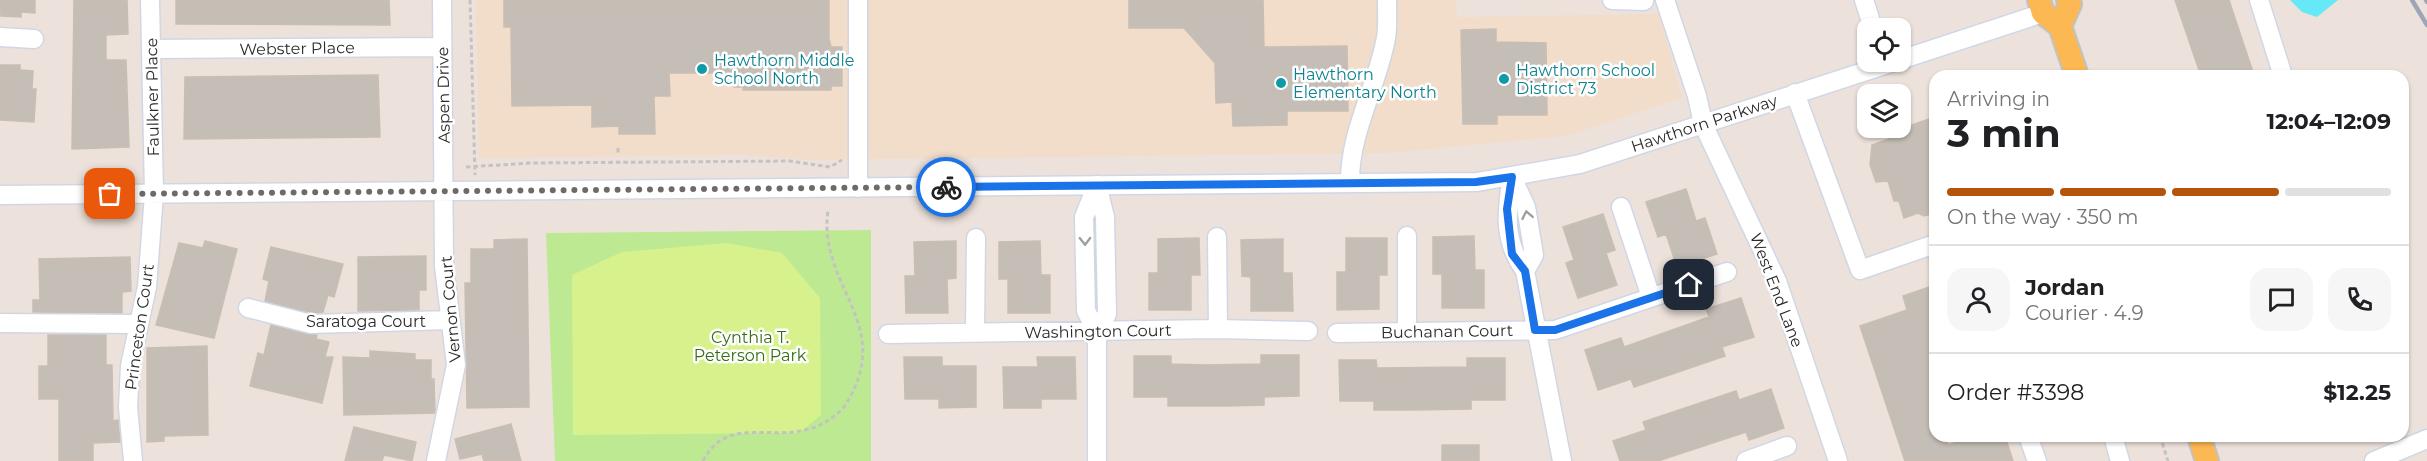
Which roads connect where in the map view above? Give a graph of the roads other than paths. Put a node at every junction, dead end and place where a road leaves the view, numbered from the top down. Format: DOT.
graph roads {
  1 [pos="150,0"];
  2 [pos="442,0"];
  3 [pos="858,0"];
  4 [pos="1387,0"];
  5 [pos="1612,0"];
  6 [pos="1665,0"];
  7 [pos="1864,0"];
  8 [pos="2068,0"];
  9 [pos="2259,0"];
  10 [pos="1644,1"];
  11 [pos="2047,13"];
  12 [pos="1870,18"];
  13 [pos="0,37"];
  14 [pos="34,39"];
  15 [pos="442,46"];
  16 [pos="151,49"];
  17 [pos="1911,56"];
  18 [pos="2074,70"];
  19 [pos="2281,70"];
  20 [pos="1860,72"];
  21 [pos="1795,93"];
  22 [pos="1703,124"];
  23 [pos="1512,177"];
  24 [pos="1350,183"];
  25 [pos="1097,185"];
  26 [pos="858,188"];
  27 [pos="444,190"];
  28 [pos="154,194"];
  29 [pos="0,195"];
  30 [pos="1621,207"];
  31 [pos="1407,236"];
  32 [pos="1217,237"];
  33 [pos="976,238"];
  34 [pos="1929,246"];
  35 [pos="1727,273"];
  36 [pos="1652,297"];
  37 [pos="248,308"];
  38 [pos="450,320"];
  39 [pos="0,323"];
  40 [pos="139,324"];
  41 [pos="1218,329"];
  42 [pos="1535,330"];
  43 [pos="1097,331"];
  44 [pos="1308,331"];
  45 [pos="975,332"];
  46 [pos="1407,332"];
  47 [pos="1337,333"];
  48 [pos="888,334"];
  49 [pos="2427,439"];
  50 [pos="2030,442"];
  51 [pos="2115,442"];
  52 [pos="2201,442"];
  53 [pos="1787,446"];
  54 [pos="133,461"];
  55 [pos="436,461"];
  56 [pos="1097,461"];
  57 [pos="1562,461"];
  58 [pos="1746,461"];
  59 [pos="1838,461"];
  60 [pos="2037,461"];
  61 [pos="2120,461"];
  62 [pos="2207,461"];
  63 [pos="2373,461"];
  1 -- 16 [label="street, Faulkner Place"];
  2 -- 15 [label="street, Aspen Drive"];
  3 -- 26 [label="street"];
  4 -- 24 [label="street"];
  5 -- 10 [label="street"];
  6 -- 22 [label="street, West End Lane"];
  7 -- 12 [label="street"];
  8 -- 11 [label="main road"];
  9 -- 19 [label="street"];
  11 -- 17 [label="street, Hawthorn Parkway"];
  11 -- 18 [label="main road"];
  13 -- 14 [label="street"];
  15 -- 16 [label="street, Webster Place"];
  15 -- 27 [label="street, Aspen Drive"];
  16 -- 28 [label="street, Faulkner Place"];
  20 -- 21 [label="street, Hawthorn Parkway"];
  21 -- 22 [label="street, Hawthorn Parkway"];
  21 -- 34 [label="street"];
  22 -- 23 [label="street, Hawthorn Parkway"];
  22 -- 59 [label="street, West End Lane"];
  23 -- 24 [label="street, Hawthorn Parkway"];
  23 -- 42 [label="street"];
  24 -- 25 [label="street, Hawthorn Parkway"];
  25 -- 26 [label="street, Hawthorn Parkway"];
  25 -- 43 [label="street"];
  26 -- 27 [label="street, Hawthorn Parkway"];
  27 -- 28 [label="street, Hawthorn Parkway"];
  27 -- 38 [label="street, Vernon Court"];
  28 -- 29 [label="street, Hawthorn Parkway"];
  28 -- 40 [label="street, Princeton Court"];
  30 -- 36 [label="street"];
  31 -- 46 [label="street"];
  32 -- 41 [label="street"];
  33 -- 45 [label="street"];
  35 -- 36 [label="street, Buchanan Court"];
  36 -- 42 [label="street, Buchanan Court"];
  37 -- 38 [label="street, Saratoga Court"];
  38 -- 55 [label="street, Vernon Court"];
  39 -- 40 [label="street"];
  40 -- 54 [label="street, Princeton Court"];
  41 -- 43 [label="street, Washington Court"];
  41 -- 44 [label="street, Washington Court"];
  42 -- 46 [label="street, Buchanan Court"];
  42 -- 57 [label="street"];
  43 -- 45 [label="street, Washington Court"];
  43 -- 56 [label="street"];
  45 -- 48 [label="street, Washington Court"];
  46 -- 47 [label="street, Buchanan Court"];
  49 -- 63 [label="street"];
  50 -- 60 [label="street"];
  51 -- 61 [label="street"];
  52 -- 62 [label="main road"];
  53 -- 58 [label="street"];
}
